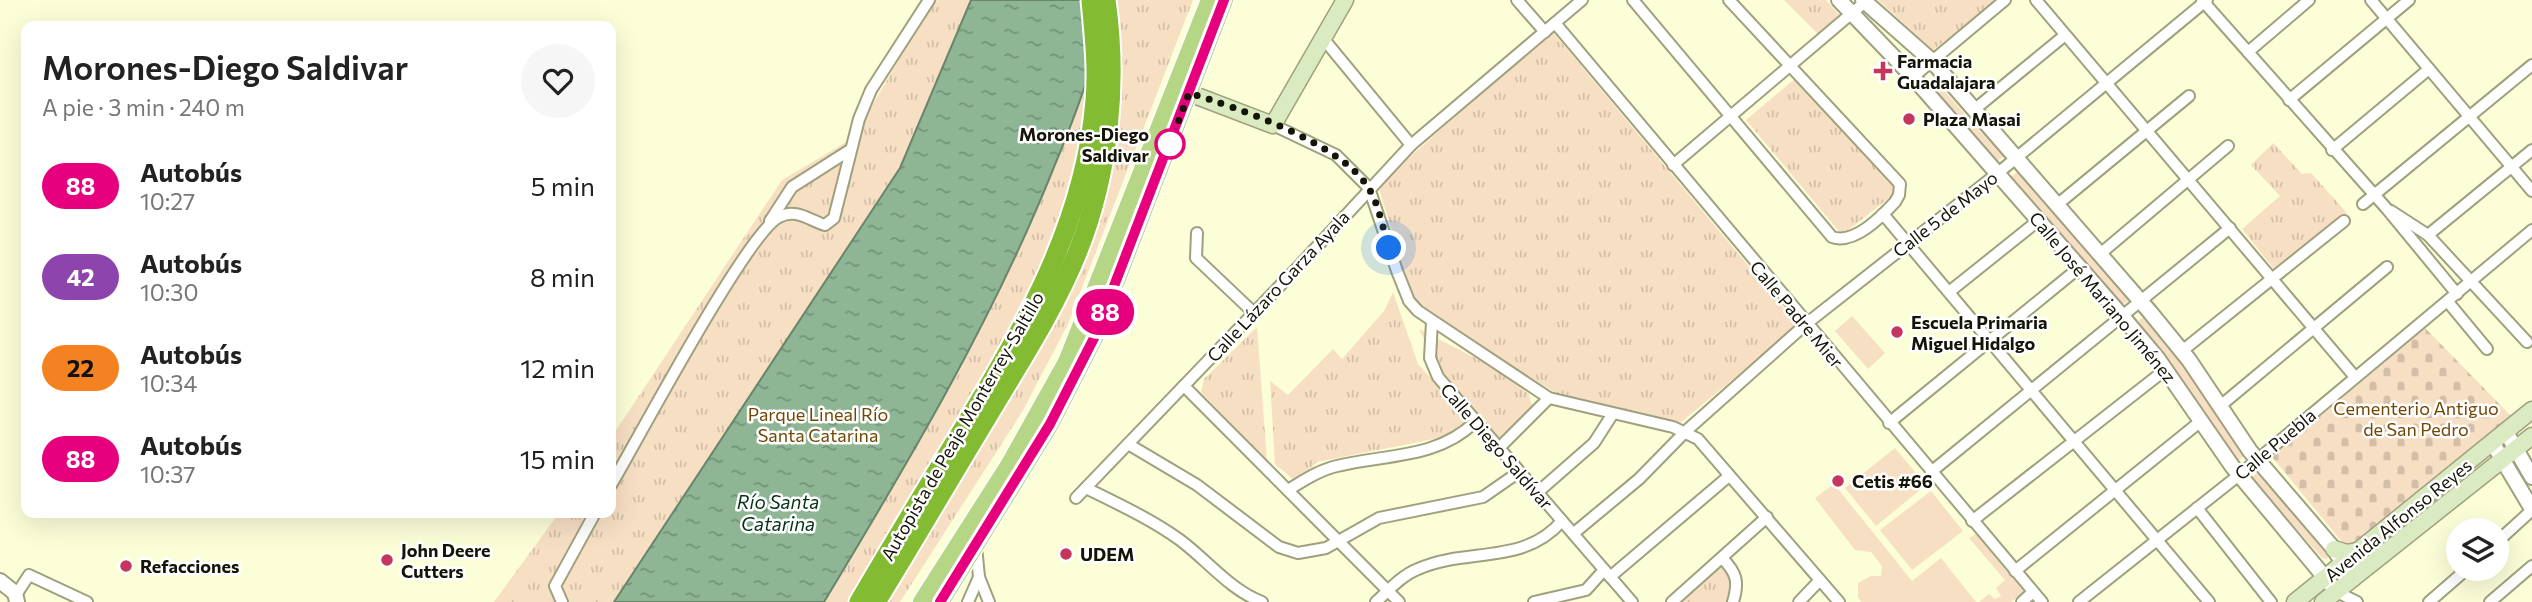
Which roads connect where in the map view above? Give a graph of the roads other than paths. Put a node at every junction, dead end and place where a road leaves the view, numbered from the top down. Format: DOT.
graph roads {
  1 [pos="929,0"];
  2 [pos="1091,0"];
  3 [pos="1107,0"];
  4 [pos="1210,0"];
  5 [pos="1224,0"];
  6 [pos="1345,0"];
  7 [pos="1517,0"];
  8 [pos="1583,0"];
  9 [pos="1633,0"];
  10 [pos="1729,0"];
  11 [pos="1839,0"];
  12 [pos="2005,0"];
  13 [pos="2036,0"];
  14 [pos="2309,0"];
  15 [pos="2371,0"];
  16 [pos="2409,0"];
  17 [pos="1864,1"];
  18 [pos="2205,1"];
  19 [pos="1852,15"];
  20 [pos="2387,19"];
  21 [pos="1555,23"];
  22 [pos="1545,32"];
  23 [pos="2064,36"];
  24 [pos="1322,37"];
  25 [pos="2248,52"];
  26 [pos="1932,61"];
  27 [pos="2532,65"];
  28 [pos="1792,67"];
  29 [pos="2429,69"];
  30 [pos="1913,77"];
  31 [pos="2105,86"];
  32 [pos="1189,93"];
  33 [pos="2189,96"];
  34 [pos="2289,100"];
  35 [pos="1975,109"];
  36 [pos="2469,117"];
  37 [pos="1731,118"];
  38 [pos="1273,125"];
  39 [pos="2146,132"];
  40 [pos="1411,145"];
  41 [pos="2228,146"];
  42 [pos="850,150"];
  43 [pos="2332,150"];
  44 [pos="2532,150"];
  45 [pos="2017,157"];
  46 [pos="1673,165"];
  47 [pos="2512,166"];
  48 [pos="1998,173"];
  49 [pos="2189,179"];
  50 [pos="1369,188"];
  51 [pos="2532,191"];
  52 [pos="2373,197"];
  53 [pos="2058,204"];
  54 [pos="2363,204"];
  55 [pos="2387,209"];
  56 [pos="1883,214"];
  57 [pos="2039,220"];
  58 [pos="2344,222"];
  59 [pos="767,226"];
  60 [pos="2230,228"];
  61 [pos="2532,230"];
  62 [pos="1197,233"];
  63 [pos="2428,235"];
  64 [pos="1907,242"];
  65 [pos="2100,254"];
  66 [pos="2080,267"];
  67 [pos="2387,267"];
  68 [pos="2273,279"];
  69 [pos="2472,282"];
  70 [pos="1948,292"];
  71 [pos="2452,298"];
  72 [pos="2141,302"];
  73 [pos="1254,313"];
  74 [pos="2122,316"];
  75 [pos="1432,322"];
  76 [pos="1806,324"];
  77 [pos="2314,329"];
  78 [pos="1990,342"];
  79 [pos="2527,342"];
  80 [pos="2487,349"];
  81 [pos="2182,351"];
  82 [pos="2165,370"];
  83 [pos="2355,377"];
  84 [pos="1184,386"];
  85 [pos="2031,390"];
  86 [pos="1549,398"];
  87 [pos="2219,407"];
  88 [pos="2532,410"];
  89 [pos="1612,415"];
  90 [pos="2201,421"];
  91 [pos="1475,422"];
  92 [pos="1889,423"];
  93 [pos="1686,431"];
  94 [pos="2532,436"];
  95 [pos="2499,437"];
  96 [pos="2074,440"];
  97 [pos="1128,444"];
  98 [pos="2516,448"];
  99 [pos="1498,449"];
  100 [pos="2503,458"];
  101 [pos="2257,459"];
  102 [pos="1519,472"];
  103 [pos="1931,472"];
  104 [pos="2239,475"];
  105 [pos="616,476"];
  106 [pos="1729,476"];
  107 [pos="2532,477"];
  108 [pos="1086,488"];
  109 [pos="2117,489"];
  110 [pos="1288,490"];
  111 [pos="1538,492"];
  112 [pos="1076,498"];
  113 [pos="2197,508"];
  114 [pos="2532,509"];
  115 [pos="1766,517"];
  116 [pos="591,518"];
  117 [pos="1562,521"];
  118 [pos="1972,521"];
  119 [pos="2509,531"];
  120 [pos="1574,533"];
  121 [pos="2158,539"];
  122 [pos="1340,541"];
  123 [pos="976,546"];
  124 [pos="2333,549"];
  125 [pos="2364,549"];
  126 [pos="1722,558"];
  127 [pos="2343,564"];
  128 [pos="2532,566"];
  129 [pos="2015,571"];
  130 [pos="1607,574"];
  131 [pos="979,577"];
  132 [pos="2325,578"];
  133 [pos="2353,579"];
  134 [pos="1820,580"];
  135 [pos="0,581"];
  136 [pos="2453,581"];
  137 [pos="1388,591"];
  138 [pos="2033,592"];
  139 [pos="2337,592"];
  140 [pos="2206,598"];
  141 [pos="17,599"];
  142 [pos="2356,601"];
  143 [pos="87,602"];
  144 [pos="562,602"];
  145 [pos="859,602"];
  146 [pos="876,602"];
  147 [pos="922,602"];
  148 [pos="940,602"];
  149 [pos="968,602"];
  150 [pos="989,602"];
  151 [pos="1262,602"];
  152 [pos="1376,602"];
  153 [pos="1399,602"];
  154 [pos="1534,602"];
  155 [pos="1632,602"];
  156 [pos="1672,602"];
  157 [pos="1733,602"];
  158 [pos="1799,602"];
  159 [pos="1839,602"];
  160 [pos="2022,602"];
  161 [pos="2042,602"];
  162 [pos="2079,602"];
  163 [pos="2193,602"];
  164 [pos="2271,602"];
  165 [pos="2295,602"];
  166 [pos="2323,602"];
  167 [pos="2429,602"];
  168 [pos="2490,602"];
  1 -- 42 [label="street"];
  2 -- 145 [label="highway, Autopista de Peaje Monterrey-Saltillo"];
  3 -- 146 [label="highway, Autopista de Peaje Monterrey-Saltillo"];
  4 -- 147 [label="main road"];
  5 -- 32 [label="main road"];
  6 -- 24 [label="main road"];
  7 -- 22 [label="street"];
  8 -- 21 [label="street, Calle Lázaro Garza Ayala"];
  9 -- 37 [label="street"];
  10 -- 28 [label="street"];
  11 -- 19 [label="street, Calle José Mariano Jiménez"];
  12 -- 26 [label="street"];
  13 -- 23 [label="street"];
  14 -- 25 [label="street"];
  15 -- 20 [label="street"];
  16 -- 20 [label="street"];
  17 -- 19 [label="street"];
  17 -- 26 [label="street, Calle José Mariano Jiménez"];
  18 -- 25 [label="street"];
  18 -- 31 [label="street, Calle 5 de Mayo"];
  19 -- 28 [label="street"];
  19 -- 30 [label="street, Calle José Mariano Jiménez"];
  20 -- 29 [label="street"];
  20 -- 34 [label="street"];
  21 -- 22 [label="street, Calle Lázaro Garza Ayala"];
  21 -- 46 [label="street, Calle Padre Mier"];
  22 -- 40 [label="street, Calle Lázaro Garza Ayala"];
  23 -- 31 [label="street"];
  23 -- 35 [label="street"];
  24 -- 38 [label="main road"];
  24 -- 40 [label="street"];
  25 -- 34 [label="street"];
  26 -- 30 [label="street"];
  26 -- 35 [label="street, Calle José Mariano Jiménez"];
  27 -- 36 [label="street"];
  28 -- 37 [label="street"];
  28 -- 56 [label="street"];
  29 -- 36 [label="street"];
  29 -- 43 [label="street"];
  30 -- 48 [label="street, Calle José Mariano Jiménez"];
  31 -- 39 [label="street"];
  31 -- 45 [label="street, Calle 5 de Mayo"];
  32 -- 38 [label="main road"];
  32 -- 123 [label="main road"];
  33 -- 39 [label="street"];
  34 -- 43 [label="street"];
  35 -- 45 [label="street, Calle José Mariano Jiménez"];
  36 -- 47 [label="street"];
  36 -- 52 [label="street"];
  37 -- 46 [label="street"];
  37 -- 56 [label="street"];
  38 -- 50 [label="street"];
  39 -- 49 [label="street"];
  39 -- 53 [label="street"];
  40 -- 50 [label="street, Calle Lázaro Garza Ayala"];
  41 -- 49 [label="street"];
  42 -- 59 [label="street"];
  42 -- 59 [label="street"];
  43 -- 52 [label="street"];
  44 -- 47 [label="street"];
  45 -- 48 [label="street, Calle 5 de Mayo"];
  45 -- 53 [label="street, Calle José Mariano Jiménez"];
  46 -- 76 [label="street, Calle Padre Mier"];
  47 -- 51 [label="street"];
  47 -- 63 [label="street"];
  48 -- 57 [label="street, Calle José Mariano Jiménez"];
  48 -- 64 [label="street, Calle 5 de Mayo"];
  49 -- 60 [label="street"];
  49 -- 65 [label="street"];
  50 -- 73 [label="street, Calle Lázaro Garza Ayala"];
  50 -- 75 [label="street"];
  52 -- 54 [label="street"];
  52 -- 55 [label="street"];
  53 -- 65 [label="street, Calle José Mariano Jiménez"];
  55 -- 63 [label="street"];
  55 -- 71 [label="street"];
  56 -- 64 [label="street"];
  57 -- 66 [label="street, Calle José Mariano Jiménez"];
  57 -- 70 [label="street"];
  58 -- 68 [label="street"];
  59 -- 105 [label="street"];
  60 -- 68 [label="street"];
  60 -- 72 [label="street"];
  61 -- 69 [label="street, Calle Puebla"];
  62 -- 73 [label="street"];
  63 -- 69 [label="street"];
  64 -- 70 [label="street"];
  64 -- 76 [label="street, Calle 5 de Mayo"];
  65 -- 72 [label="street, Calle José Mariano Jiménez"];
  66 -- 74 [label="street, Calle José Mariano Jiménez"];
  66 -- 78 [label="street"];
  67 -- 77 [label="street"];
  68 -- 77 [label="street"];
  68 -- 81 [label="street"];
  69 -- 71 [label="street, Calle Puebla"];
  69 -- 79 [label="street"];
  70 -- 78 [label="street"];
  71 -- 80 [label="street"];
  71 -- 83 [label="street, Calle Puebla"];
  72 -- 74 [label="street"];
  72 -- 81 [label="street, Calle José Mariano Jiménez"];
  73 -- 84 [label="street, Calle Lázaro Garza Ayala"];
  74 -- 82 [label="street, Calle José Mariano Jiménez"];
  74 -- 85 [label="street"];
  75 -- 86 [label="street"];
  75 -- 91 [label="street, Calle Diego Saldívar"];
  76 -- 92 [label="street, Calle Padre Mier"];
  76 -- 93 [label="street, Calle 5 de Mayo"];
  77 -- 83 [label="street"];
  77 -- 87 [label="street"];
  78 -- 85 [label="street"];
  78 -- 92 [label="street"];
  81 -- 87 [label="street, Calle José Mariano Jiménez"];
  82 -- 90 [label="street, Calle José Mariano Jiménez"];
  82 -- 96 [label="street"];
  83 -- 101 [label="street, Calle Puebla"];
  84 -- 97 [label="street, Calle Lázaro Garza Ayala"];
  84 -- 110 [label="street"];
  85 -- 96 [label="street"];
  85 -- 103 [label="street"];
  86 -- 89 [label="street"];
  86 -- 99 [label="street"];
  87 -- 101 [label="street, Calle José Mariano Jiménez"];
  88 -- 95 [label="main road, Avenida Alfonso Reyes"];
  89 -- 93 [label="street"];
  89 -- 111 [label="street"];
  90 -- 104 [label="street, Calle José Mariano Jiménez"];
  90 -- 109 [label="street"];
  91 -- 99 [label="street, Calle Diego Saldívar"];
  91 -- 110 [label="street"];
  92 -- 103 [label="street, Calle Padre Mier"];
  93 -- 106 [label="street"];
  93 -- 120 [label="street, Calle 5 de Mayo"];
  94 -- 98 [label="main road, Avenida Alfonso Reyes"];
  95 -- 98 [label="street"];
  95 -- 100 [label="street"];
  95 -- 125 [label="main road, Avenida Alfonso Reyes"];
  96 -- 109 [label="street"];
  96 -- 118 [label="street"];
  97 -- 108 [label="street, Calle Lázaro Garza Ayala"];
  97 -- 122 [label="street"];
  98 -- 100 [label="main road, Avenida Alfonso Reyes"];
  98 -- 107 [label="street"];
  99 -- 102 [label="street, Calle Diego Saldívar"];
  100 -- 114 [label="street"];
  100 -- 133 [label="main road, Avenida Alfonso Reyes"];
  101 -- 104 [label="street, Calle Puebla"];
  101 -- 124 [label="street, Calle José Mariano Jiménez"];
  102 -- 111 [label="street, Calle Diego Saldívar"];
  102 -- 122 [label="street"];
  103 -- 118 [label="street, Calle Padre Mier"];
  104 -- 113 [label="street, Calle Puebla"];
  104 -- 132 [label="street, Calle José Mariano Jiménez"];
  106 -- 115 [label="street"];
  106 -- 130 [label="street"];
  108 -- 112 [label="street, Calle Lázaro Garza Ayala"];
  108 -- 151 [label="street"];
  109 -- 121 [label="street"];
  109 -- 129 [label="street"];
  110 -- 122 [label="street"];
  111 -- 117 [label="street, Calle Diego Saldívar"];
  113 -- 121 [label="street, Calle Puebla"];
  113 -- 164 [label="street"];
  114 -- 119 [label="street"];
  115 -- 126 [label="street"];
  115 -- 134 [label="street"];
  116 -- 144 [label="street"];
  117 -- 120 [label="street, Calle Diego Saldívar"];
  117 -- 137 [label="street"];
  118 -- 129 [label="street, Calle Padre Mier"];
  120 -- 130 [label="street, Calle Diego Saldívar"];
  121 -- 140 [label="street"];
  121 -- 162 [label="street, Calle Puebla"];
  122 -- 137 [label="street"];
  123 -- 131 [label="street"];
  123 -- 148 [label="main road"];
  124 -- 125 [label="main road"];
  124 -- 127 [label="street, Calle José Mariano Jiménez"];
  125 -- 127 [label="main road, Avenida Alfonso Reyes"];
  126 -- 156 [label="street"];
  126 -- 157 [label="street"];
  127 -- 132 [label="main road, Avenida Alfonso Reyes"];
  127 -- 133 [label="street, Calle José Mariano Jiménez"];
  128 -- 168 [label="street"];
  129 -- 138 [label="street, Calle Padre Mier"];
  130 -- 154 [label="street"];
  130 -- 155 [label="street, Calle Diego Saldívar"];
  131 -- 149 [label="street"];
  131 -- 150 [label="street"];
  132 -- 139 [label="street, Calle José Mariano Jiménez"];
  132 -- 165 [label="main road, Avenida Alfonso Reyes"];
  133 -- 139 [label="main road, Avenida Alfonso Reyes"];
  133 -- 142 [label="street, Calle José Mariano Jiménez"];
  134 -- 158 [label="street"];
  134 -- 159 [label="street"];
  135 -- 141 [label="street"];
  136 -- 167 [label="street"];
  137 -- 152 [label="street"];
  137 -- 153 [label="street"];
  138 -- 160 [label="street"];
  138 -- 161 [label="street, Calle Padre Mier"];
  139 -- 142 [label="street, Calle José Mariano Jiménez"];
  139 -- 166 [label="main road, Avenida Alfonso Reyes"];
  140 -- 163 [label="street"];
  141 -- 143 [label="street"];
}
